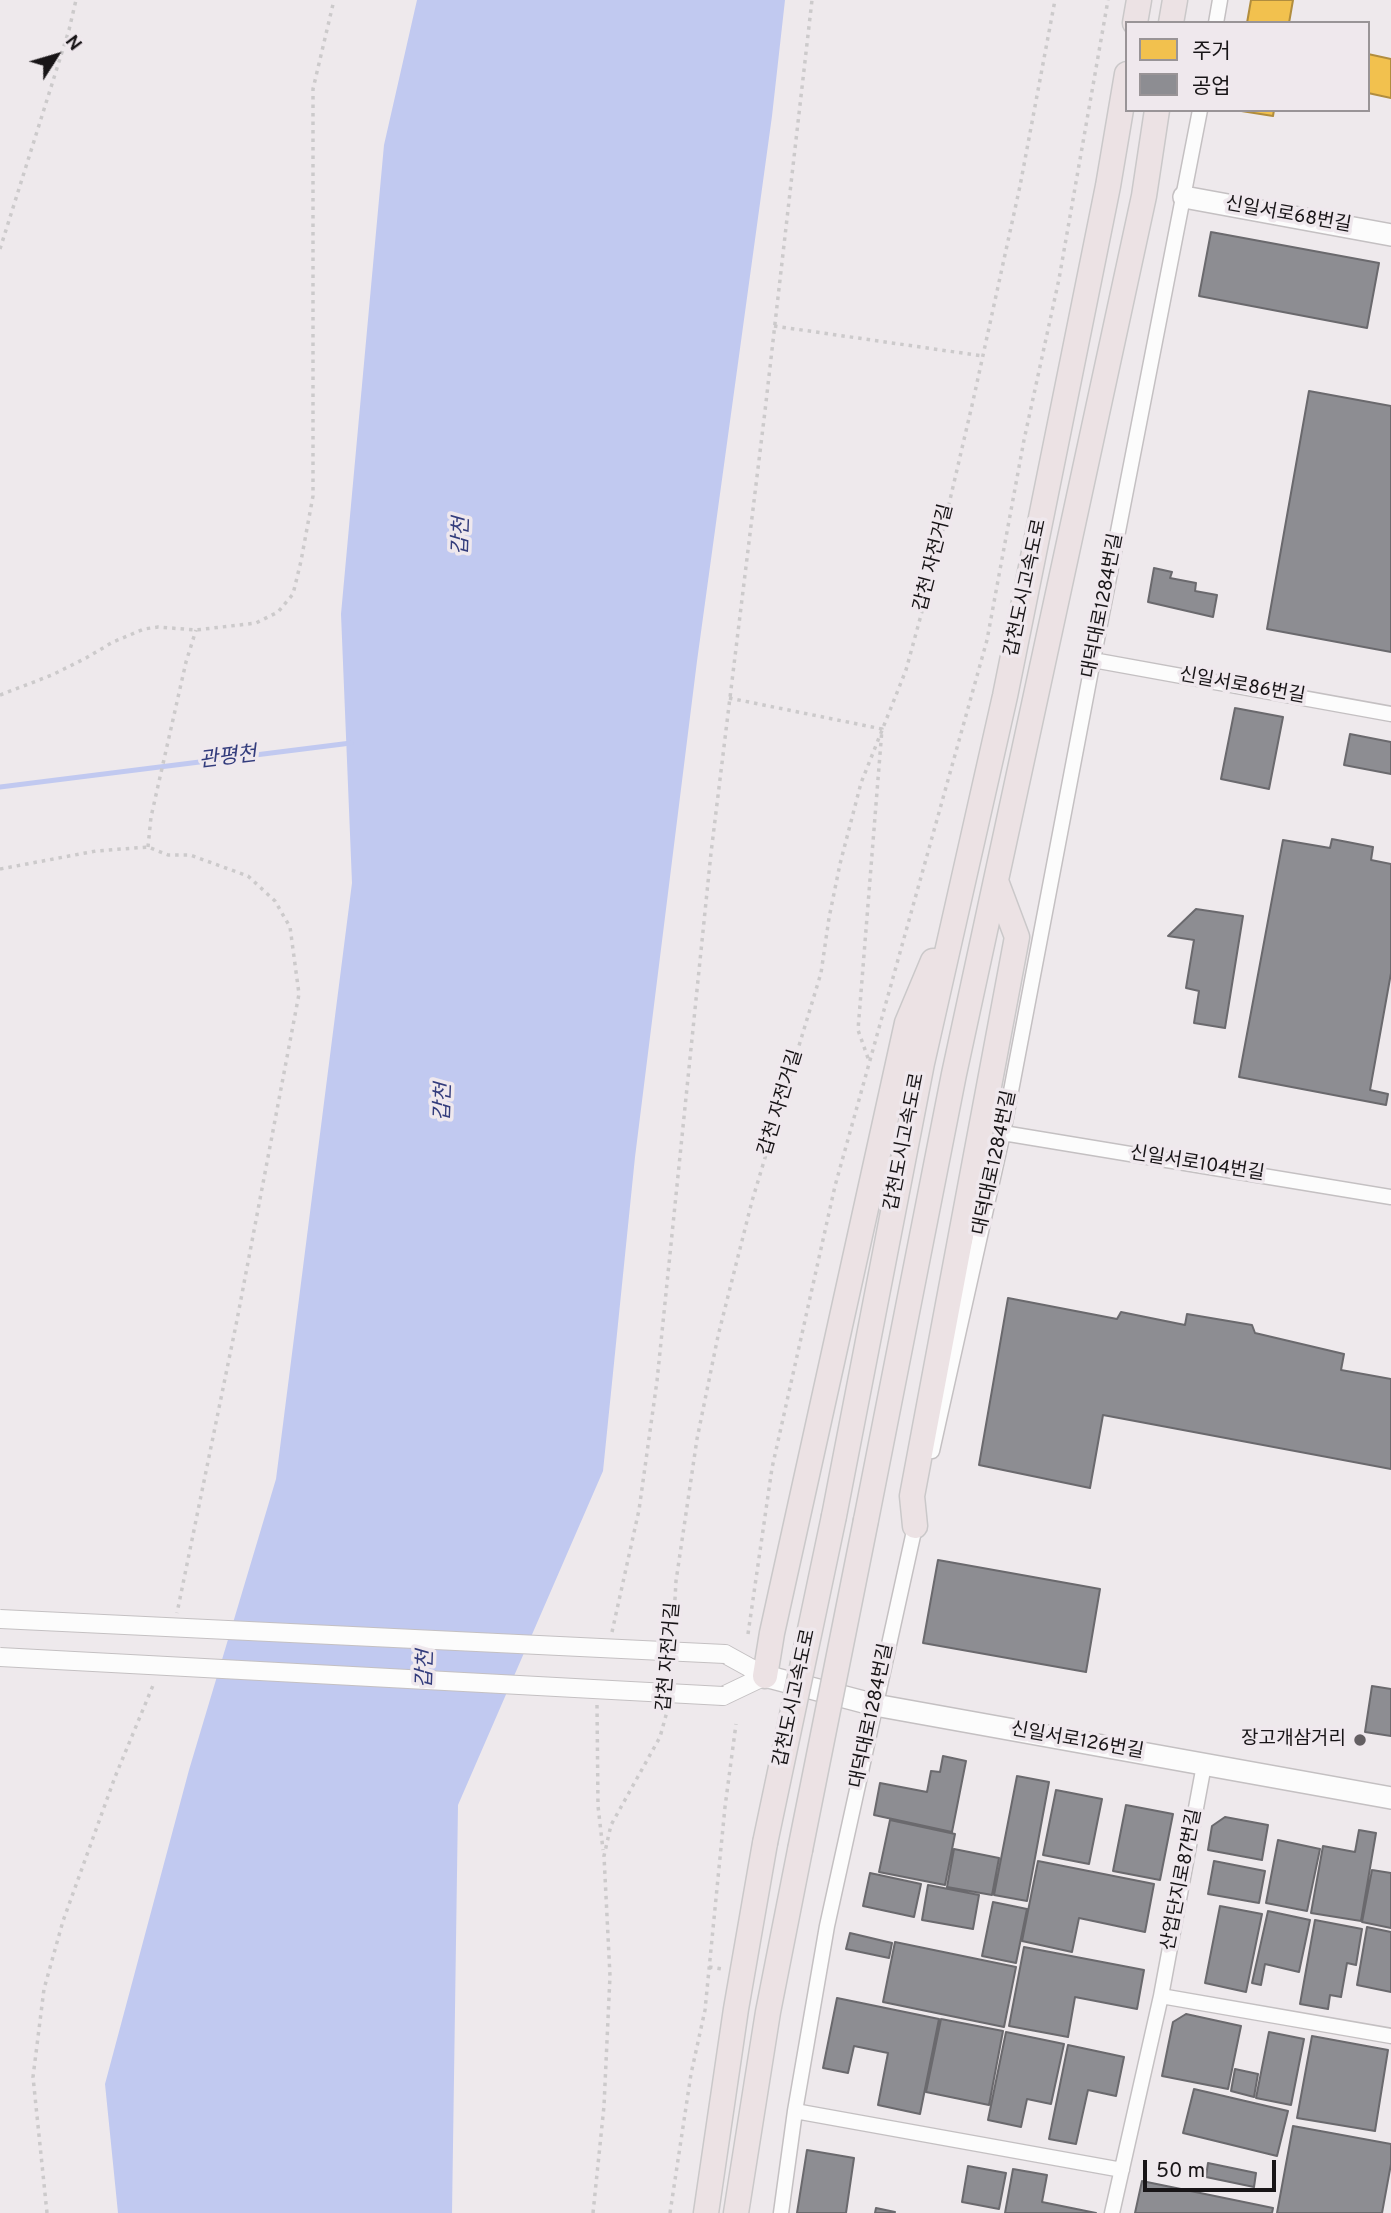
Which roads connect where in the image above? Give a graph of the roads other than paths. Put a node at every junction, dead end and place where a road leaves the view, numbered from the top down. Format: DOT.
graph roads {
  1 [pos="1139,0"];
  2 [pos="1175,0"];
  3 [pos="1220,0"];
  4 [pos="1135,21"];
  5 [pos="1171,21"];
  6 [pos="1216,21"];
  7 [pos="1125,86"];
  8 [pos="1157,112"];
  9 [pos="1200,112"];
  10 [pos="1184,197"];
  11 [pos="1391,235"];
  12 [pos="1093,660"];
  13 [pos="1391,714"];
  14 [pos="996,881"];
  15 [pos="958,902"];
  16 [pos="1003,1133"];
  17 [pos="1391,1197"];
  18 [pos="915,1527"];
  19 [pos="0,1619"];
  20 [pos="0,1657"];
  21 [pos="765,1676"];
  22 [pos="876,1705"];
  23 [pos="1204,1765"];
  24 [pos="1391,1798"];
  25 [pos="1161,1996"];
  26 [pos="1391,2036"];
  27 [pos="795,2111"];
  28 [pos="1122,2170"];
  29 [pos="706,2213"];
  30 [pos="736,2213"];
  31 [pos="781,2213"];
  32 [pos="1112,2213"];
  1 -- 4 [label="highway"];
  2 -- 5 [label="highway"];
  3 -- 6 [label="street"];
  7 -- 15 [label="highway, 갑천도시고속도로"];
  8 -- 14 [label="highway, 갑천도시고속도로"];
  9 -- 10 [label="street, 대덕대로1284번길"];
  10 -- 11 [label="main road, 신일서로68번길"];
  10 -- 12 [label="street, 대덕대로1284번길"];
  12 -- 13 [label="street, 신일서로86번길"];
  12 -- 16 [label="street, 대덕대로1284번길"];
  14 -- 18 [label="highway"];
  14 -- 30 [label="highway, 갑천도시고속도로, bridge"];
  15 -- 21 [label="highway"];
  15 -- 29 [label="highway, 갑천도시고속도로, bridge"];
  16 -- 17 [label="street, 신일서로104번길"];
  16 -- 18 [label="street, 대덕대로1284번길"];
  18 -- 22 [label="street, 대덕대로1284번길"];
  19 -- 21 [label="street, bridge"];
  20 -- 21 [label="street, bridge"];
  21 -- 22 [label="main road, 신일서로126번길"];
  22 -- 23 [label="main road, 신일서로126번길"];
  22 -- 27 [label="street, 대덕대로1284번길"];
  23 -- 24 [label="main road, 신일서로126번길"];
  23 -- 25 [label="street, 산업단지로87번길"];
  25 -- 26 [label="street"];
  25 -- 28 [label="street, 산업단지로87번길"];
  27 -- 28 [label="street"];
  27 -- 31 [label="street, 대덕대로1284번길"];
  28 -- 32 [label="street, 산업단지로87번길"];
}
